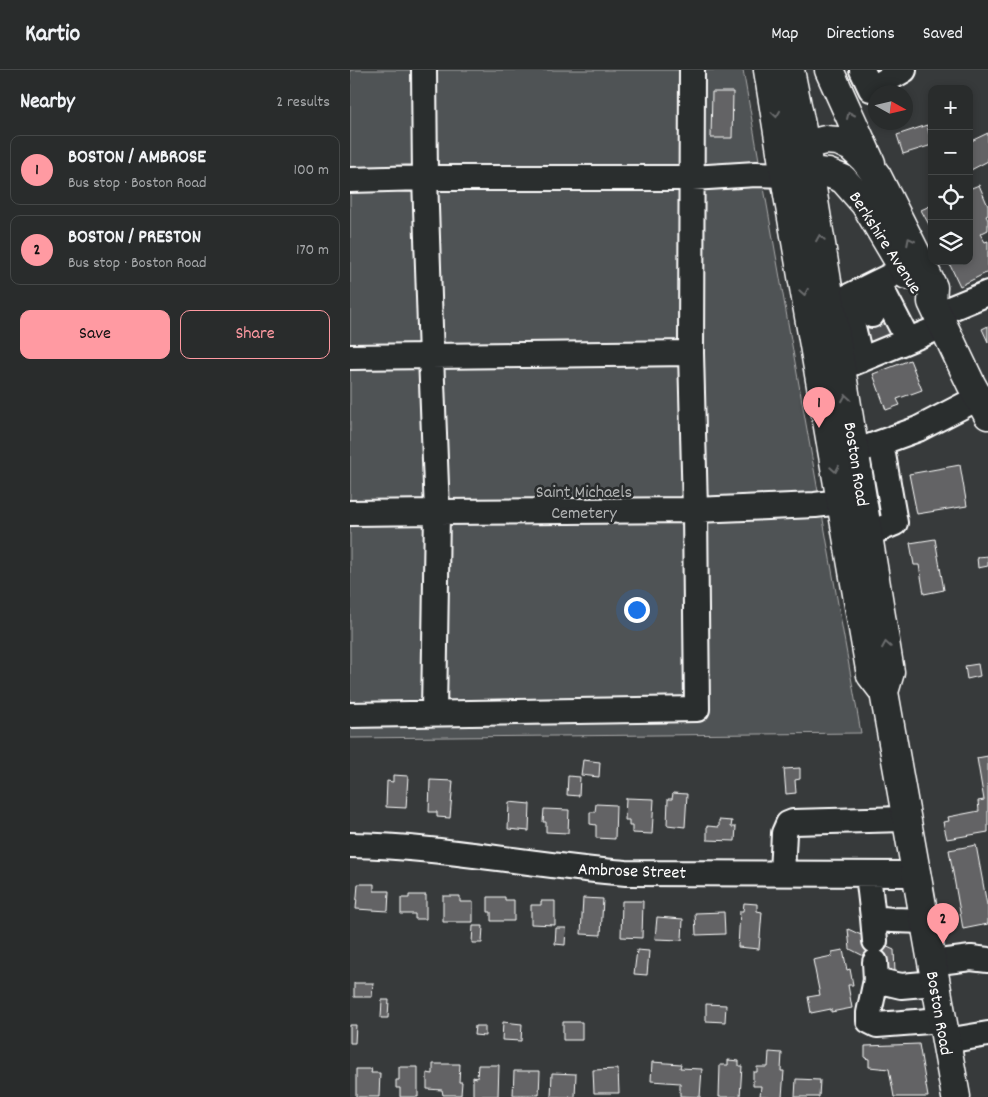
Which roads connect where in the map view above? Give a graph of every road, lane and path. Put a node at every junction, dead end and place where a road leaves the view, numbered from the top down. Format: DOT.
graph roads {
  1 [pos="424,70"];
  2 [pos="692,70"];
  3 [pos="768,70"];
  4 [pos="790,70"];
  5 [pos="829,70"];
  6 [pos="862,70"];
  7 [pos="904,70"];
  8 [pos="795,162"];
  9 [pos="877,176"];
  10 [pos="425,178"];
  11 [pos="692,178"];
  12 [pos="350,180"];
  13 [pos="904,270"];
  14 [pos="988,293"];
  15 [pos="854,294"];
  16 [pos="937,314"];
  17 [pos="872,315"];
  18 [pos="908,340"];
  19 [pos="691,353"];
  20 [pos="431,356"];
  21 [pos="350,358"];
  22 [pos="851,364"];
  23 [pos="983,407"];
  24 [pos="881,443"];
  25 [pos="855,452"];
  26 [pos="840,502"];
  27 [pos="695,510"];
  28 [pos="437,512"];
  29 [pos="350,513"];
  30 [pos="868,534"];
  31 [pos="884,692"];
  32 [pos="434,713"];
  33 [pos="350,715"];
  34 [pos="905,819"];
  35 [pos="350,845"];
  36 [pos="782,873"];
  37 [pos="868,874"];
  38 [pos="915,874"];
  39 [pos="873,918"];
  40 [pos="925,921"];
  41 [pos="988,960"];
  42 [pos="875,961"];
  43 [pos="933,973"];
  44 [pos="944,1030"];
  45 [pos="988,1034"];
  46 [pos="956,1097"];
  1 -- 10 [label="street"];
  2 -- 11 [label="street"];
  3 -- 8 [label="main road, one-way"];
  4 -- 8 [label="main road"];
  9 -- 5 [label="main road, one-way"];
  6 -- 7 [label="street"];
  8 -- 9 [label="main road, Berkshire Avenue"];
  8 -- 11 [label="street"];
  8 -- 13 [label="main road, Berkshire Avenue"];
  15 -- 8 [label="main road, Boston Road, one-way"];
  8 -- 26 [label="main road, Boston Road, one-way"];
  16 -- 9 [label="main road, Berkshire Avenue, one-way"];
  10 -- 11 [label="street"];
  10 -- 12 [label="street"];
  10 -- 20 [label="street"];
  11 -- 19 [label="street"];
  13 -- 15 [label="street"];
  13 -- 16 [label="main road, Berkshire Avenue"];
  14 -- 16 [label="street"];
  15 -- 17 [label="street"];
  15 -- 18 [label="street"];
  15 -- 22 [label="main road, Boston Road"];
  16 -- 18 [label="street"];
  16 -- 23 [label="main road, Berkshire Avenue"];
  18 -- 22 [label="street"];
  19 -- 20 [label="street"];
  19 -- 27 [label="street"];
  20 -- 21 [label="street"];
  20 -- 28 [label="street"];
  25 -- 22 [label="main road, Boston Road, one-way"];
  23 -- 24 [label="street"];
  24 -- 25 [label="street"];
  24 -- 30 [label="street"];
  25 -- 30 [label="main road, Boston Road"];
  26 -- 27 [label="street"];
  26 -- 31 [label="main road, Boston Road"];
  27 -- 28 [label="street"];
  27 -- 32 [label="street"];
  28 -- 29 [label="street"];
  28 -- 32 [label="street"];
  31 -- 30 [label="main road, Boston Road, one-way"];
  31 -- 34 [label="main road, Boston Road"];
  32 -- 33 [label="street"];
  34 -- 36 [label="street"];
  34 -- 38 [label="main road, Boston Road"];
  35 -- 36 [label="street, Ambrose Street"];
  36 -- 37 [label="street, Ambrose Street"];
  37 -- 38 [label="street, Ambrose Street"];
  37 -- 39 [label="street"];
  38 -- 40 [label="main road, Boston Road"];
  39 -- 40 [label="street"];
  39 -- 42 [label="street"];
  40 -- 43 [label="main road, Boston Road"];
  41 -- 43 [label="street"];
  42 -- 43 [label="street"];
  42 -- 44 [label="street"];
  43 -- 44 [label="main road, Boston Road"];
  44 -- 45 [label="street"];
  44 -- 46 [label="main road, Boston Road"];
}
